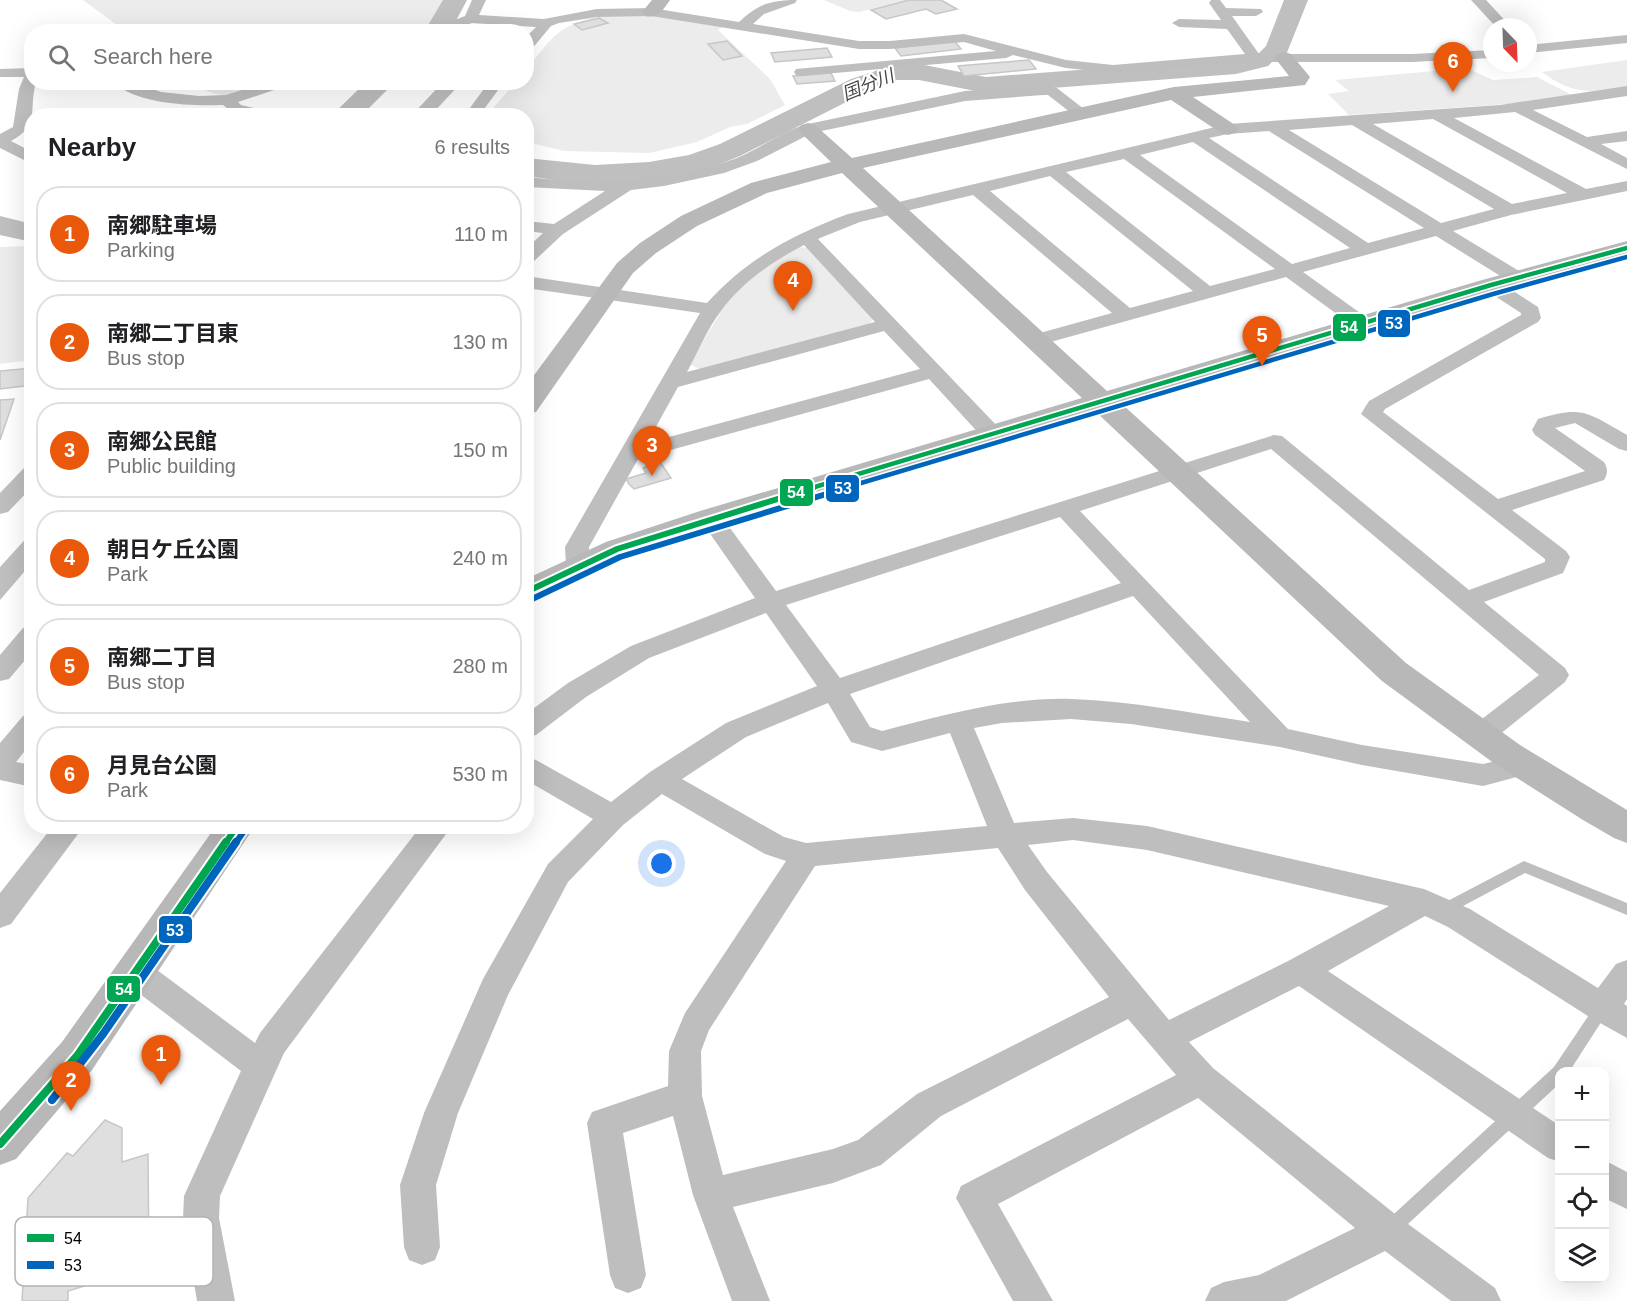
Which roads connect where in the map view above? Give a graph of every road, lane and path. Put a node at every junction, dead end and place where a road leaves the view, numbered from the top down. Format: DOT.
graph roads {
  1 [pos="479,0"];
  2 [pos="790,0"];
  3 [pos="1478,0"];
  4 [pos="656,6"];
  5 [pos="1256,12"];
  6 [pos="471,18"];
  7 [pos="1495,18"];
  8 [pos="546,23"];
  9 [pos="1179,23"];
  10 [pos="454,24"];
  11 [pos="1231,25"];
  12 [pos="741,27"];
  13 [pos="534,37"];
  14 [pos="1627,39"];
  15 [pos="846,43"];
  16 [pos="1537,48"];
  17 [pos="1024,53"];
  18 [pos="1483,55"];
  19 [pos="1255,58"];
  20 [pos="1284,58"];
  21 [pos="863,66"];
  22 [pos="801,72"];
  23 [pos="0,73"];
  24 [pos="24,74"];
  25 [pos="27,90"];
  26 [pos="139,90"];
  27 [pos="259,90"];
  28 [pos="492,90"];
  29 [pos="1627,91"];
  30 [pos="1174,93"];
  31 [pos="227,100"];
  32 [pos="192,108"];
  33 [pos="199,108"];
  34 [pos="236,108"];
  35 [pos="477,108"];
  36 [pos="1518,108"];
  37 [pos="1082,113"];
  38 [pos="1437,115"];
  39 [pos="1355,120"];
  40 [pos="1272,126"];
  41 [pos="808,129"];
  42 [pos="1228,129"];
  43 [pos="1627,136"];
  44 [pos="1197,138"];
  45 [pos="0,141"];
  46 [pos="1585,142"];
  47 [pos="24,154"];
  48 [pos="1128,154"];
  49 [pos="1627,164"];
  50 [pos="848,165"];
  51 [pos="1054,171"];
  52 [pos="534,183"];
  53 [pos="628,184"];
  54 [pos="1627,186"];
  55 [pos="977,189"];
  56 [pos="1582,194"];
  57 [pos="894,208"];
  58 [pos="1509,210"];
  59 [pos="534,227"];
  60 [pos="1438,229"];
  61 [pos="558,230"];
  62 [pos="806,237"];
  63 [pos="1627,248"];
  64 [pos="1364,249"];
  65 [pos="534,252"];
  66 [pos="1288,270"];
  67 [pos="1504,282"];
  68 [pos="534,283"];
  69 [pos="1208,293"];
  70 [pos="605,294"];
  71 [pos="712,309"];
  72 [pos="1126,315"];
  73 [pos="889,324"];
  74 [pos="1363,324"];
  75 [pos="1036,340"];
  76 [pos="933,372"];
  77 [pos="672,382"];
  78 [pos="534,395"];
  79 [pos="1102,402"];
  80 [pos="992,434"];
  81 [pos="1627,444"];
  82 [pos="629,455"];
  83 [pos="1176,471"];
  84 [pos="24,482"];
  85 [pos="0,507"];
  86 [pos="1064,508"];
  87 [pos="1494,508"];
  88 [pos="711,518"];
  89 [pos="578,566"];
  90 [pos="1137,586"];
  91 [pos="534,588"];
  92 [pos="1466,600"];
  93 [pos="771,601"];
  94 [pos="24,644"];
  95 [pos="0,672"];
  96 [pos="834,690"];
  97 [pos="958,721"];
  98 [pos="534,722"];
  99 [pos="24,733"];
  100 [pos="1479,736"];
  101 [pos="1280,737"];
  102 [pos="0,762"];
  103 [pos="1522,766"];
  104 [pos="0,770"];
  105 [pos="534,772"];
  106 [pos="24,774"];
  107 [pos="660,780"];
  108 [pos="613,816"];
  109 [pos="1627,828"];
  110 [pos="64,834"];
  111 [pos="231,834"];
  112 [pos="432,834"];
  113 [pos="1005,835"];
  114 [pos="806,855"];
  115 [pos="1433,906"];
  116 [pos="1627,909"];
  117 [pos="0,915"];
  118 [pos="1301,970"];
  119 [pos="134,971"];
  120 [pos="1627,974"];
  121 [pos="1132,1001"];
  122 [pos="1614,1016"];
  123 [pos="1165,1038"];
  124 [pos="260,1066"];
  125 [pos="1565,1067"];
  126 [pos="1555,1076"];
  127 [pos="1201,1079"];
  128 [pos="685,1096"];
  129 [pos="1512,1114"];
  130 [pos="1555,1143"];
  131 [pos="0,1144"];
  132 [pos="1609,1180"];
  133 [pos="1627,1192"];
  134 [pos="711,1195"];
  135 [pos="201,1217"];
  136 [pos="1387,1231"];
  137 [pos="422,1247"];
  138 [pos="628,1275"];
  139 [pos="213,1284"];
  140 [pos="216,1301"];
  141 [pos="751,1301"];
  142 [pos="1034,1301"];
  143 [pos="1224,1301"];
  144 [pos="1482,1301"];
  1 -- 6 [label="street"];
  2 -- 12 [label="street"];
  3 -- 7 [label="street"];
  4 -- 8 [label="street"];
  4 -- 12 [label="street"];
  5 -- 11 [label="street"];
  6 -- 8 [label="street"];
  6 -- 10 [label="street"];
  8 -- 13 [label="street"];
  9 -- 11 [label="street"];
  11 -- 19 [label="street"];
  12 -- 15 [label="street"];
  14 -- 16 [label="street"];
  15 -- 17 [label="street"];
  15 -- 21 [label="street"];
  17 -- 19 [label="street"];
  17 -- 21 [label="street"];
  18 -- 20 [label="street"];
  19 -- 20 [label="street"];
  20 -- 30 [label="street"];
  21 -- 22 [label="street"];
  23 -- 24 [label="street"];
  25 -- 45 [label="street"];
  26 -- 32 [label="street"];
  27 -- 31 [label="street"];
  28 -- 35 [label="street"];
  29 -- 36 [label="street"];
  30 -- 37 [label="street"];
  30 -- 42 [label="street"];
  31 -- 33 [label="street"];
  31 -- 34 [label="street"];
  36 -- 38 [label="street"];
  36 -- 46 [label="street"];
  37 -- 41 [label="street"];
  37 -- 50 [label="street"];
  38 -- 39 [label="street"];
  38 -- 56 [label="street"];
  39 -- 40 [label="street"];
  39 -- 58 [label="street"];
  40 -- 42 [label="street"];
  40 -- 60 [label="street"];
  41 -- 50 [label="street"];
  41 -- 53 [label="street"];
  42 -- 44 [label="street"];
  43 -- 46 [label="street"];
  44 -- 48 [label="street"];
  44 -- 64 [label="street"];
  45 -- 47 [label="street"];
  46 -- 49 [label="street"];
  48 -- 51 [label="street"];
  48 -- 66 [label="street"];
  50 -- 57 [label="street"];
  50 -- 70 [label="street"];
  51 -- 55 [label="street"];
  51 -- 69 [label="street"];
  52 -- 53 [label="street"];
  53 -- 61 [label="street"];
  54 -- 56 [label="street"];
  55 -- 57 [label="street"];
  55 -- 72 [label="street"];
  56 -- 58 [label="street"];
  57 -- 62 [label="street"];
  57 -- 75 [label="street"];
  58 -- 60 [label="street"];
  59 -- 61 [label="street"];
  60 -- 64 [label="street"];
  60 -- 67 [label="street"];
  61 -- 65 [label="street"];
  62 -- 71 [label="street"];
  62 -- 73 [label="street"];
  63 -- 67 [label="street"];
  64 -- 66 [label="street"];
  66 -- 69 [label="street"];
  66 -- 74 [label="street"];
  67 -- 74 [label="street"];
  67 -- 87 [label="street"];
  68 -- 70 [label="street"];
  69 -- 72 [label="street"];
  70 -- 71 [label="street"];
  70 -- 78 [label="street"];
  71 -- 77 [label="street"];
  72 -- 75 [label="street"];
  73 -- 76 [label="street"];
  73 -- 77 [label="street"];
  74 -- 79 [label="street"];
  75 -- 79 [label="street"];
  76 -- 80 [label="street"];
  76 -- 82 [label="street"];
  77 -- 82 [label="street"];
  79 -- 80 [label="street"];
  79 -- 83 [label="street"];
  80 -- 88 [label="street"];
  81 -- 87 [label="street"];
  82 -- 89 [label="street"];
  83 -- 86 [label="street"];
  83 -- 92 [label="street"];
  83 -- 100 [label="street"];
  84 -- 85 [label="street"];
  86 -- 90 [label="street"];
  86 -- 93 [label="street"];
  87 -- 92 [label="street"];
  88 -- 89 [label="street"];
  88 -- 93 [label="street"];
  89 -- 91 [label="street"];
  90 -- 96 [label="street"];
  90 -- 101 [label="street"];
  92 -- 100 [label="street"];
  93 -- 96 [label="street"];
  93 -- 98 [label="street"];
  94 -- 95 [label="street"];
  96 -- 97 [label="street"];
  96 -- 107 [label="street"];
  97 -- 101 [label="street"];
  97 -- 113 [label="street"];
  99 -- 102 [label="street"];
  100 -- 103 [label="street"];
  101 -- 103 [label="street"];
  103 -- 109 [label="street"];
  104 -- 106 [label="street"];
  105 -- 108 [label="street"];
  107 -- 108 [label="street"];
  107 -- 114 [label="street"];
  108 -- 137 [label="street"];
  110 -- 117 [label="street"];
  111 -- 119 [label="street"];
  112 -- 124 [label="street"];
  113 -- 114 [label="street"];
  113 -- 115 [label="street"];
  113 -- 121 [label="street"];
  114 -- 128 [label="street"];
  115 -- 116 [label="lane"];
  115 -- 118 [label="street"];
  115 -- 122 [label="street"];
  118 -- 123 [label="street"];
  118 -- 129 [label="street"];
  119 -- 124 [label="street"];
  119 -- 131 [label="street"];
  120 -- 122 [label="street"];
  121 -- 123 [label="street"];
  121 -- 134 [label="street"];
  122 -- 125 [label="lane"];
  123 -- 127 [label="street"];
  124 -- 135 [label="street"];
  126 -- 129 [label="lane"];
  127 -- 136 [label="street"];
  127 -- 142 [label="street"];
  128 -- 134 [label="street"];
  128 -- 138 [label="street"];
  129 -- 130 [label="street"];
  129 -- 136 [label="lane"];
  132 -- 133 [label="street"];
  134 -- 141 [label="street"];
  136 -- 143 [label="street"];
  136 -- 144 [label="street"];
  139 -- 140 [label="street"];
}
